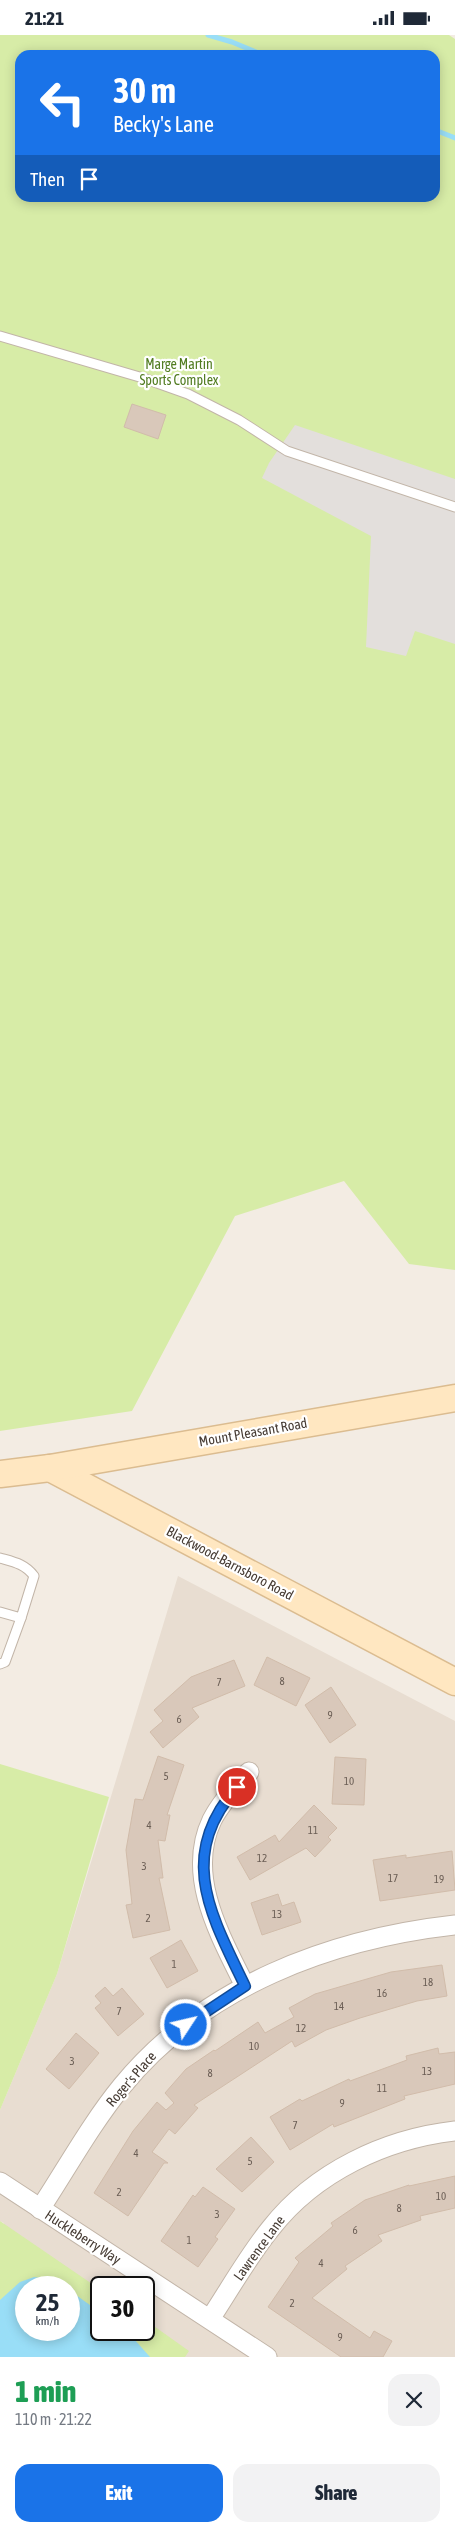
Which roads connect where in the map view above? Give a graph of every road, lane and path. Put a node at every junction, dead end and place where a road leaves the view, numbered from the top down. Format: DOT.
graph roads {
  1 [pos="0,336"];
  2 [pos="455,507"];
  3 [pos="455,1398"];
  4 [pos="50,1468"];
  5 [pos="0,1474"];
  6 [pos="0,1558"];
  7 [pos="0,1612"];
  8 [pos="21,1618"];
  9 [pos="0,1664"];
  10 [pos="455,1682"];
  11 [pos="249,1772"];
  12 [pos="455,1925"];
  13 [pos="245,1986"];
  14 [pos="455,2131"];
  15 [pos="0,2182"];
  16 [pos="40,2209"];
  17 [pos="210,2319"];
  18 [pos="267,2357"];
  1 -- 2 [label="lane"];
  3 -- 4 [label="main road, Mount Pleasant Road"];
  4 -- 5 [label="main road"];
  4 -- 10 [label="main road, Blackwood-Barnsboro Road"];
  6 -- 8 [label="lane"];
  7 -- 8 [label="lane"];
  8 -- 9 [label="lane"];
  11 -- 13 [label="street"];
  12 -- 13 [label="street, Roger's Place"];
  13 -- 16 [label="street, Roger's Place"];
  14 -- 17 [label="street, Lawrence Lane"];
  15 -- 16 [label="street, Huckleberry Way"];
  16 -- 17 [label="street, Huckleberry Way"];
  17 -- 18 [label="street, Huckleberry Way"];
}
